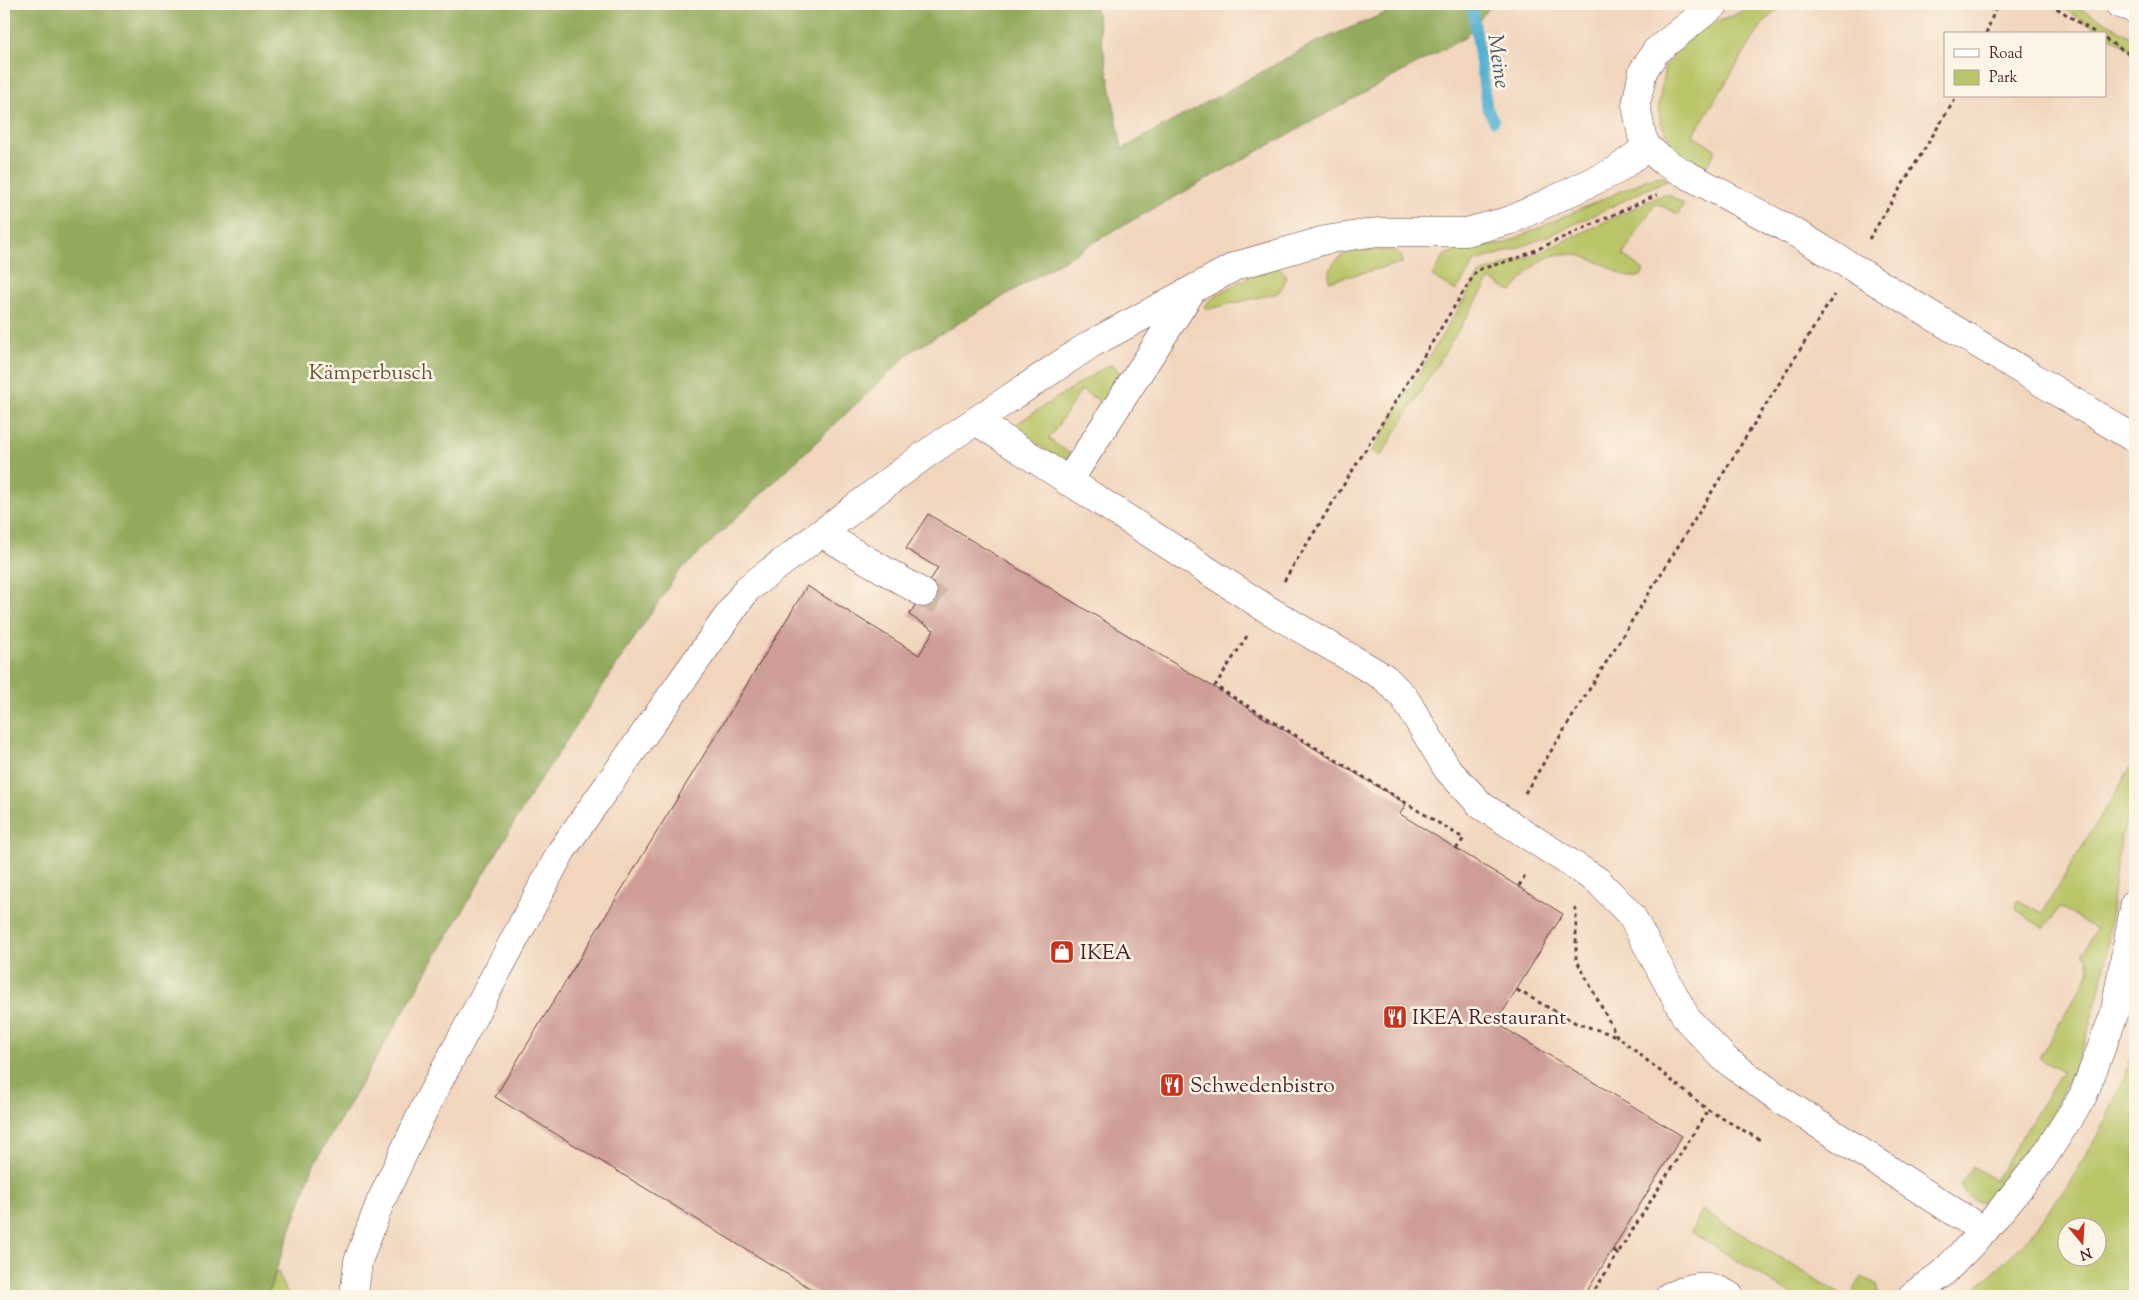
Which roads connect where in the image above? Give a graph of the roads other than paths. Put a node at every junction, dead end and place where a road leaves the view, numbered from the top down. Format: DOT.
graph roads {
  1 [pos="1715,4"];
  2 [pos="1647,147"];
  3 [pos="1193,288"];
  4 [pos="976,422"];
  5 [pos="2135,439"];
  6 [pos="1068,482"];
  7 [pos="821,533"];
  8 [pos="923,593"];
  9 [pos="2135,903"];
  10 [pos="1984,1231"];
  11 [pos="354,1296"];
  12 [pos="1670,1296"];
  13 [pos="1730,1296"];
  14 [pos="1912,1296"];
  1 -- 2 [label="lane"];
  2 -- 3 [label="lane"];
  2 -- 5 [label="lane"];
  3 -- 4 [label="lane"];
  3 -- 6 [label="lane"];
  4 -- 6 [label="lane"];
  4 -- 7 [label="lane"];
  6 -- 10 [label="lane"];
  7 -- 8 [label="lane"];
  7 -- 11 [label="lane"];
  9 -- 10 [label="lane"];
  10 -- 14 [label="lane"];
  12 -- 13 [label="lane"];
}
